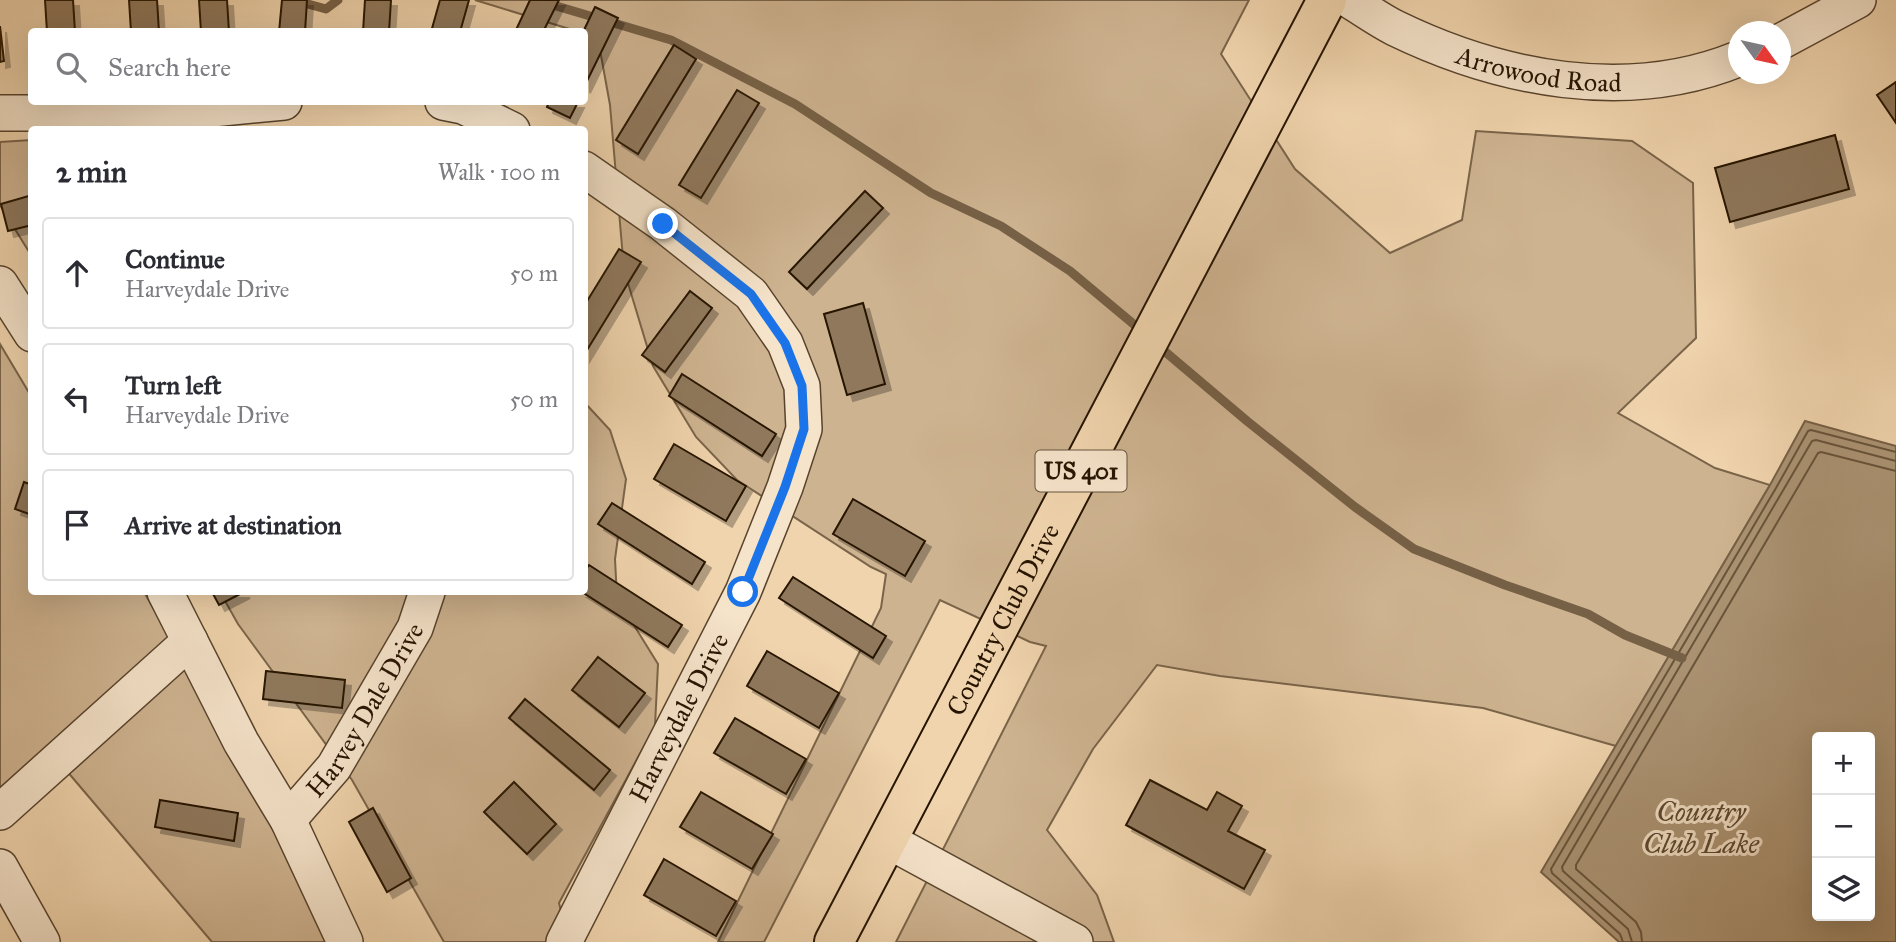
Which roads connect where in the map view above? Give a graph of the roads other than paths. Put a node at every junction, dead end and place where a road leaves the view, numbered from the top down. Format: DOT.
graph roads {
  1 [pos="1327,0"];
  2 [pos="1349,0"];
  3 [pos="1858,0"];
  4 [pos="1791,36"];
  5 [pos="1728,63"];
  6 [pos="253,105"];
  7 [pos="458,105"];
  8 [pos="0,113"];
  9 [pos="504,126"];
  10 [pos="588,172"];
  11 [pos="0,284"];
  12 [pos="28,328"];
  13 [pos="167,595"];
  14 [pos="426,595"];
  15 [pos="190,641"];
  16 [pos="0,813"];
  17 [pos="288,820"];
  18 [pos="887,840"];
  19 [pos="0,867"];
  20 [pos="42,942"];
  21 [pos="345,942"];
  22 [pos="564,942"];
  23 [pos="834,942"];
  24 [pos="1075,942"];
  1 -- 18 [label="main road, Country Club Drive / US 401"];
  2 -- 5 [label="street, Arrowood Road"];
  3 -- 4 [label="street"];
  6 -- 8 [label="street"];
  7 -- 9 [label="street"];
  10 -- 22 [label="street, Harveydale Drive"];
  11 -- 12 [label="street"];
  13 -- 15 [label="street"];
  14 -- 17 [label="street, Harvey Dale Drive"];
  15 -- 16 [label="street"];
  15 -- 17 [label="street"];
  17 -- 21 [label="street"];
  18 -- 23 [label="main road, Country Club Drive / US 401"];
  18 -- 24 [label="street"];
  19 -- 20 [label="street"];
}
